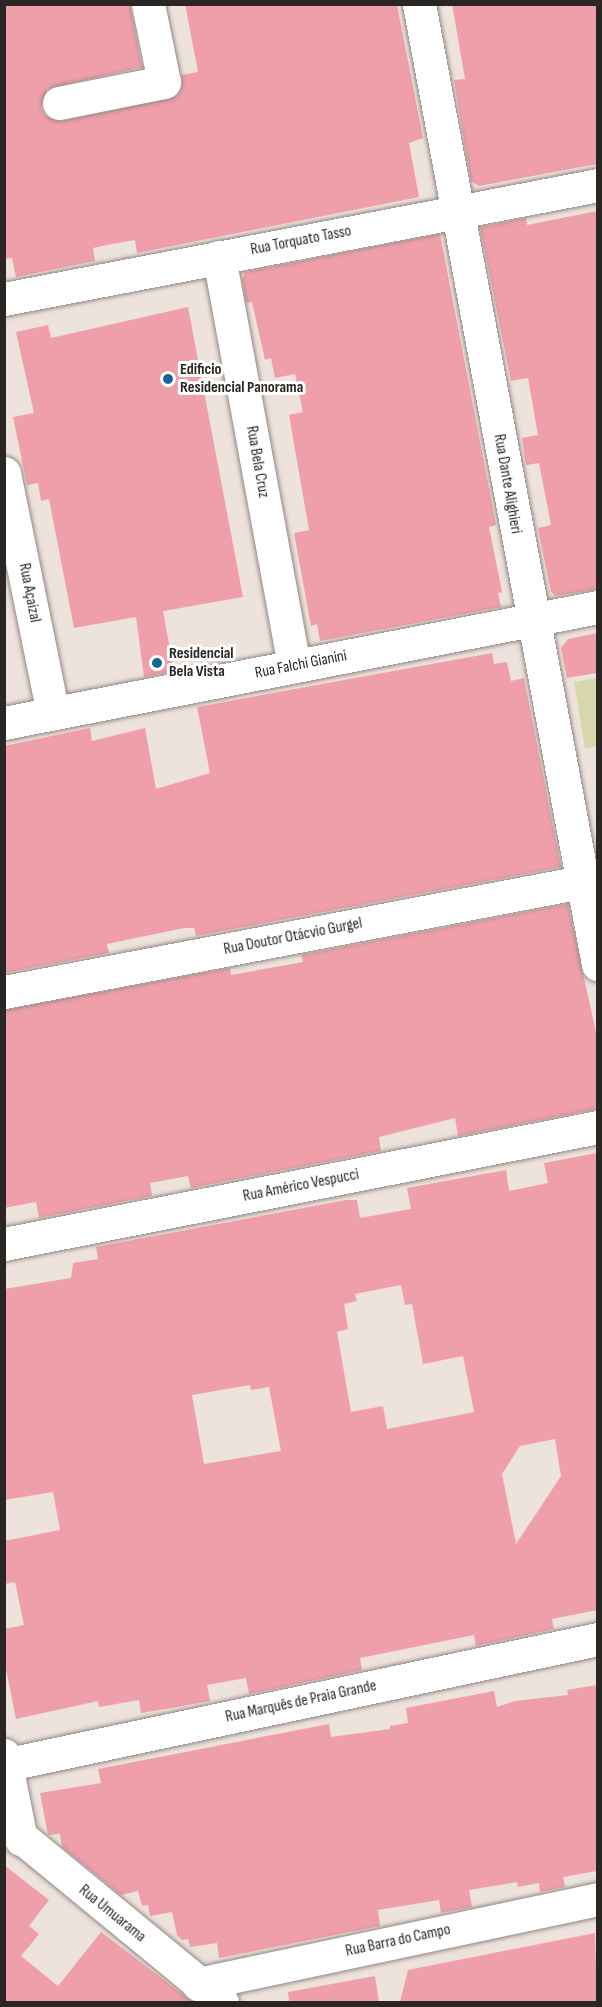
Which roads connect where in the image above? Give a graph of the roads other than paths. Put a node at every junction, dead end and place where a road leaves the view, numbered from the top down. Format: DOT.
graph roads {
  1 [pos="148,4"];
  2 [pos="419,4"];
  3 [pos="59,103"];
  4 [pos="597,185"];
  5 [pos="457,212"];
  6 [pos="219,257"];
  7 [pos="4,299"];
  8 [pos="4,473"];
  9 [pos="597,608"];
  10 [pos="531,619"];
  11 [pos="294,666"];
  12 [pos="53,713"];
  13 [pos="4,723"];
  14 [pos="582,882"];
  15 [pos="597,964"];
  16 [pos="4,992"];
  17 [pos="597,1127"];
  18 [pos="4,1244"];
  19 [pos="597,1640"];
  20 [pos="5,1761"];
  21 [pos="13,1831"];
  22 [pos="597,1899"];
  23 [pos="210,1993"];
  1 -- 3 [label="street"];
  2 -- 5 [label="street, Rua Dante Alighieri"];
  4 -- 5 [label="street, Rua Torquato Tasso"];
  5 -- 6 [label="street, Rua Torquato Tasso"];
  5 -- 10 [label="street, Rua Dante Alighieri"];
  6 -- 7 [label="street, Rua Torquato Tasso"];
  6 -- 11 [label="street, Rua Bela Cruz"];
  8 -- 12 [label="street, Rua Açaizal"];
  9 -- 10 [label="street, Rua Falchi Gianini"];
  10 -- 11 [label="street, Rua Falchi Gianini"];
  10 -- 14 [label="street, Rua Dante Alighieri"];
  11 -- 12 [label="street, Rua Falchi Gianini"];
  12 -- 13 [label="street, Rua Falchi Gianini"];
  14 -- 15 [label="street, Rua Dante Alighieri"];
  14 -- 16 [label="street, Rua Doutor Otácvio Gurgel"];
  17 -- 18 [label="street, Rua Américo Vespucci"];
  19 -- 20 [label="street, Rua Marquês de Praia Grande"];
  20 -- 21 [label="street"];
  21 -- 23 [label="street, Rua Umuarama"];
  22 -- 23 [label="street, Rua Barra do Campo"];
}
